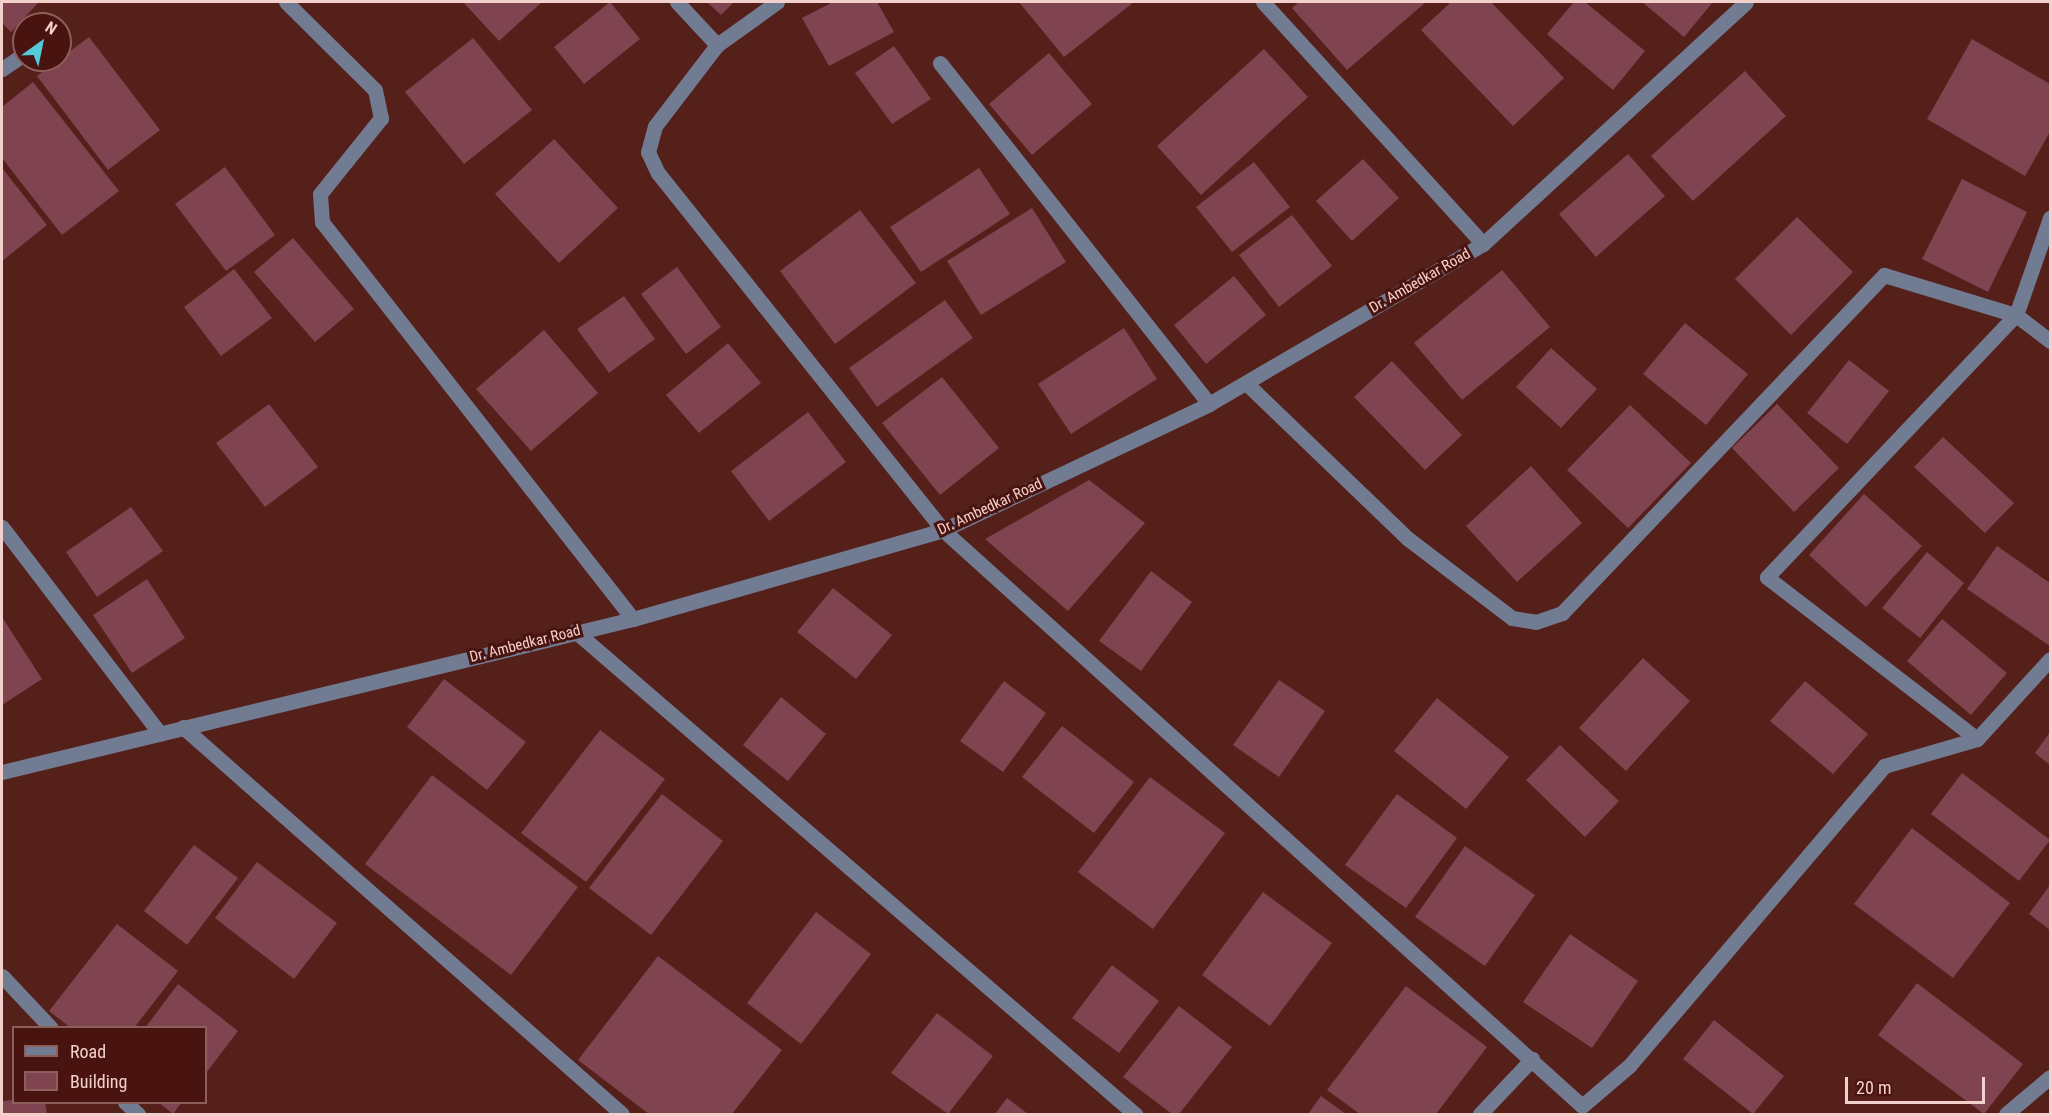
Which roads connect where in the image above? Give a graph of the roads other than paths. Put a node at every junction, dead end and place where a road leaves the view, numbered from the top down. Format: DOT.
graph roads {
  1 [pos="286,2"];
  2 [pos="676,2"];
  3 [pos="777,2"];
  4 [pos="1263,2"];
  5 [pos="1746,2"];
  6 [pos="717,45"];
  7 [pos="940,63"];
  8 [pos="2050,218"];
  9 [pos="1483,244"];
  10 [pos="2016,315"];
  11 [pos="2050,341"];
  12 [pos="1245,383"];
  13 [pos="1209,404"];
  14 [pos="2,527"];
  15 [pos="944,530"];
  16 [pos="633,619"];
  17 [pos="575,631"];
  18 [pos="2050,659"];
  19 [pos="183,727"];
  20 [pos="160,734"];
  21 [pos="1977,739"];
  22 [pos="2,772"];
  23 [pos="2,976"];
  24 [pos="49,1026"];
  25 [pos="1532,1059"];
  26 [pos="2050,1077"];
  27 [pos="622,1114"];
  28 [pos="1135,1114"];
  29 [pos="1480,1114"];
  30 [pos="2006,1114"];
  1 -- 16 [label="street"];
  2 -- 6 [label="street"];
  3 -- 6 [label="street"];
  4 -- 9 [label="street"];
  5 -- 9 [label="street, Dr. Ambedkar Road"];
  6 -- 15 [label="street"];
  7 -- 13 [label="street"];
  8 -- 10 [label="street"];
  9 -- 12 [label="street, Dr. Ambedkar Road"];
  10 -- 11 [label="street"];
  10 -- 12 [label="street"];
  10 -- 21 [label="street"];
  12 -- 13 [label="street, Dr. Ambedkar Road"];
  13 -- 15 [label="street, Dr. Ambedkar Road"];
  14 -- 20 [label="street"];
  15 -- 16 [label="street, Dr. Ambedkar Road"];
  15 -- 25 [label="street"];
  16 -- 17 [label="street, Dr. Ambedkar Road"];
  17 -- 19 [label="street, Dr. Ambedkar Road"];
  17 -- 28 [label="street"];
  18 -- 21 [label="street"];
  19 -- 20 [label="street, Dr. Ambedkar Road"];
  19 -- 27 [label="street"];
  20 -- 22 [label="street, Dr. Ambedkar Road"];
  21 -- 25 [label="street"];
  23 -- 24 [label="street"];
  25 -- 29 [label="street"];
  26 -- 30 [label="street"];
}
